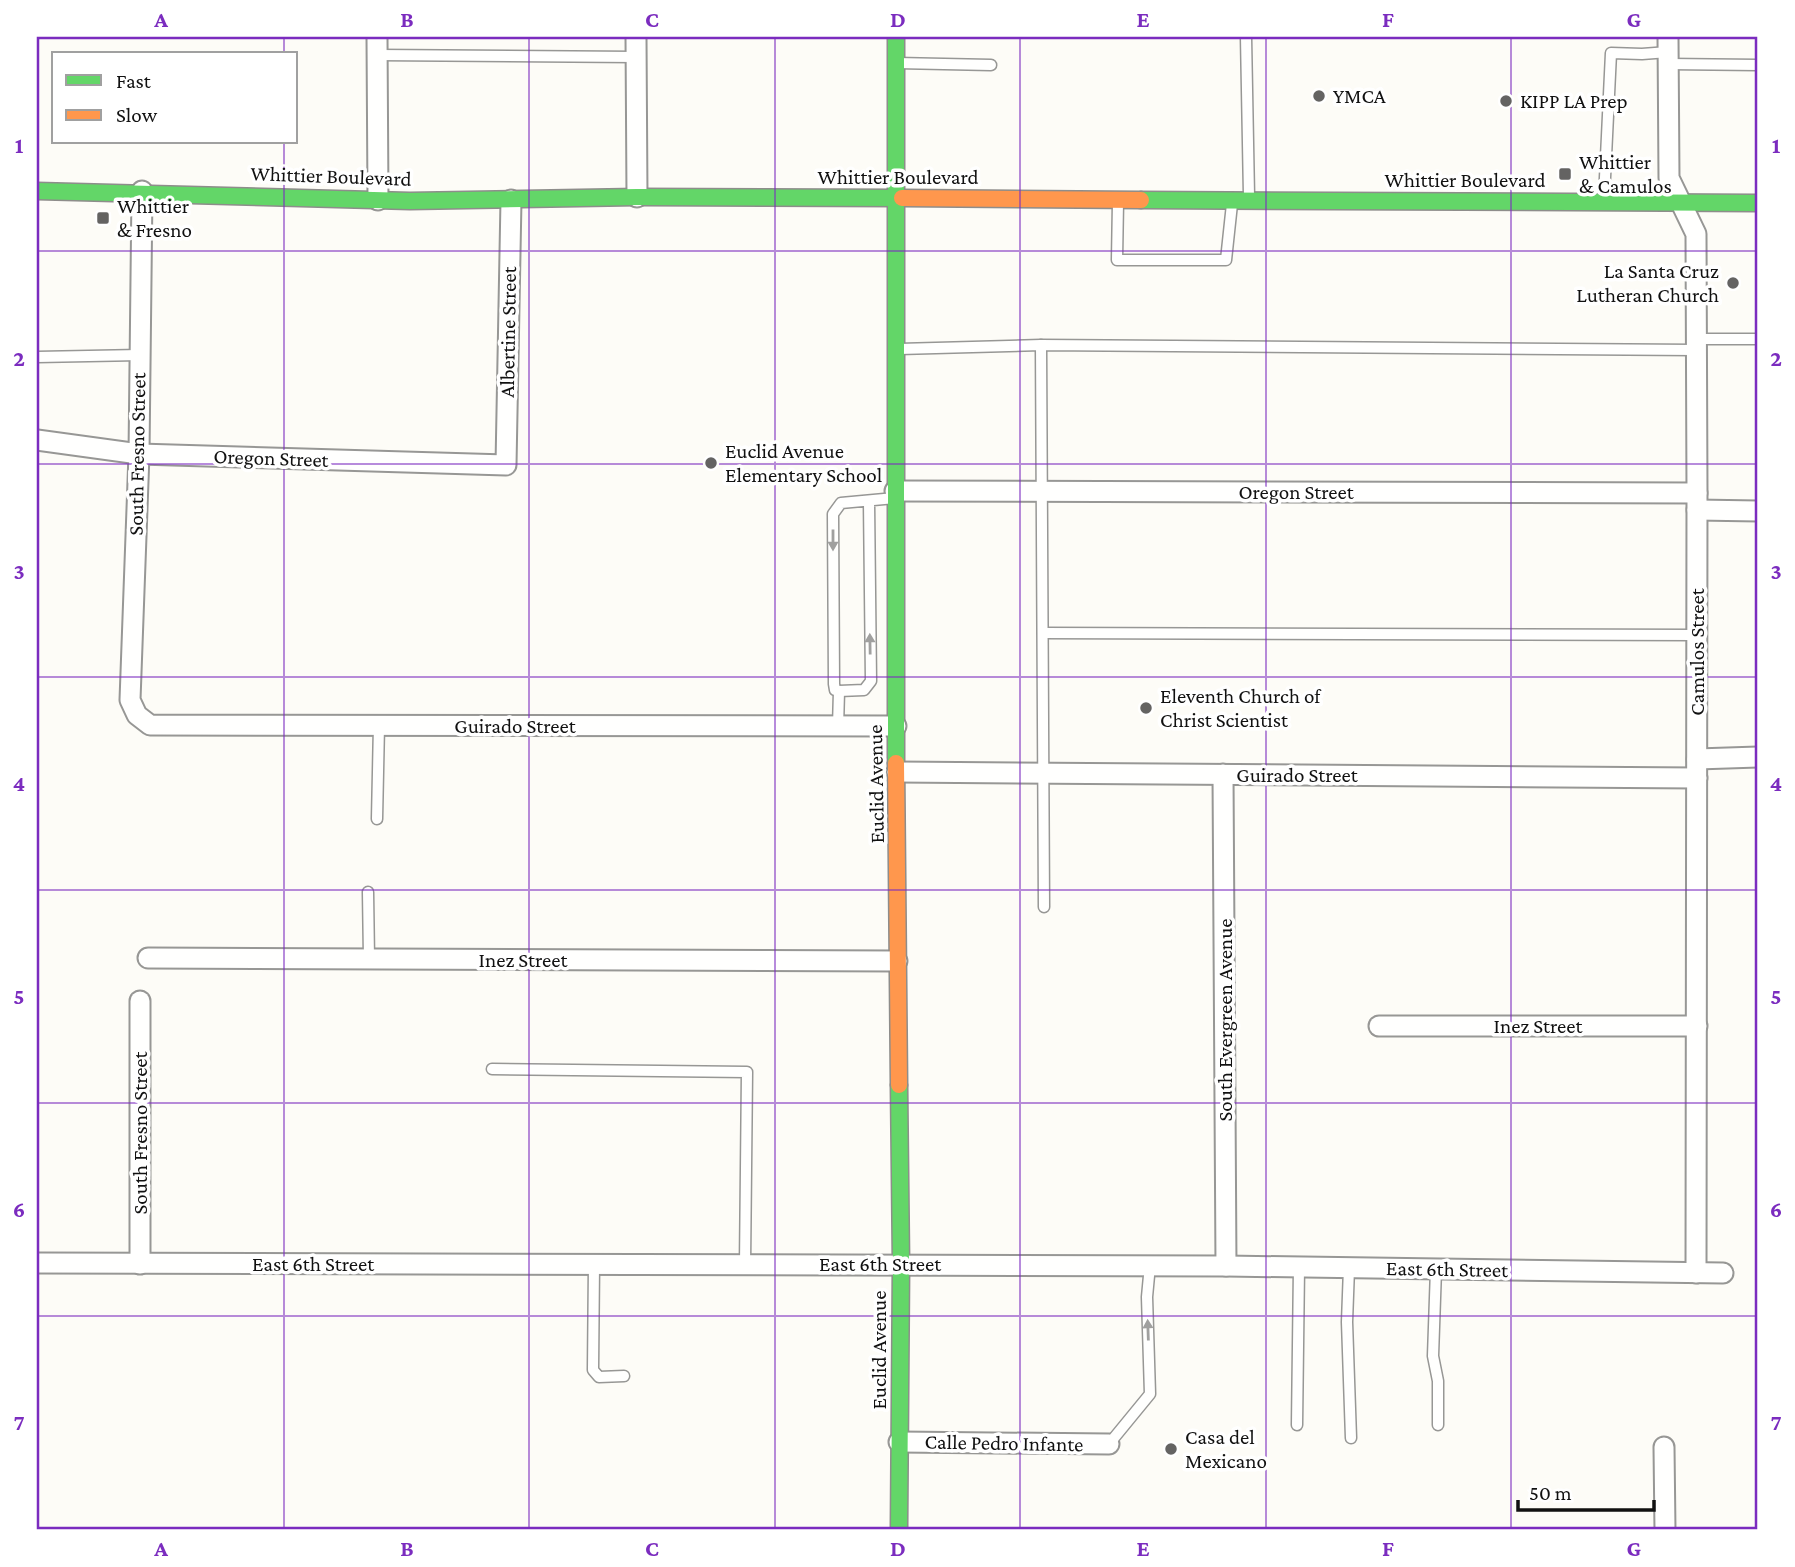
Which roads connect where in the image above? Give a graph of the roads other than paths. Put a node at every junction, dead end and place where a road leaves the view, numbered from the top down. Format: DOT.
graph roads {
  1 [pos="635,37"];
  2 [pos="896,37"];
  3 [pos="1246,37"];
  4 [pos="377,46"];
  5 [pos="1668,51"];
  6 [pos="636,57"];
  7 [pos="896,63"];
  8 [pos="991,65"];
  9 [pos="1758,65"];
  10 [pos="37,191"];
  11 [pos="142,191"];
  12 [pos="637,197"];
  13 [pos="897,198"];
  14 [pos="1118,199"];
  15 [pos="378,200"];
  16 [pos="511,200"];
  17 [pos="1240,200"];
  18 [pos="1604,202"];
  19 [pos="1681,202"];
  20 [pos="1758,203"];
  21 [pos="1758,339"];
  22 [pos="1696,344"];
  23 [pos="1041,345"];
  24 [pos="896,349"];
  25 [pos="140,355"];
  26 [pos="37,357"];
  27 [pos="37,440"];
  28 [pos="139,454"];
  29 [pos="506,464"];
  30 [pos="1040,491"];
  31 [pos="895,494"];
  32 [pos="869,502"];
  33 [pos="1698,502"];
  34 [pos="1758,511"];
  35 [pos="1043,633"];
  36 [pos="1697,635"];
  37 [pos="839,691"];
  38 [pos="137,715"];
  39 [pos="379,726"];
  40 [pos="896,726"];
  41 [pos="838,727"];
  42 [pos="1758,757"];
  43 [pos="1697,769"];
  44 [pos="898,772"];
  45 [pos="1044,773"];
  46 [pos="1223,775"];
  47 [pos="377,819"];
  48 [pos="368,892"];
  49 [pos="1044,907"];
  50 [pos="148,958"];
  51 [pos="369,959"];
  52 [pos="897,961"];
  53 [pos="139,1001"];
  54 [pos="1379,1026"];
  55 [pos="1697,1026"];
  56 [pos="492,1069"];
  57 [pos="37,1263"];
  58 [pos="140,1264"];
  59 [pos="594,1264"];
  60 [pos="745,1264"];
  61 [pos="901,1264"];
  62 [pos="1150,1265"];
  63 [pos="1226,1266"];
  64 [pos="1299,1267"];
  65 [pos="1349,1268"];
  66 [pos="1436,1269"];
  67 [pos="1696,1273"];
  68 [pos="1723,1273"];
  69 [pos="624,1377"];
  70 [pos="1297,1425"];
  71 [pos="1438,1425"];
  72 [pos="1351,1438"];
  73 [pos="899,1442"];
  74 [pos="1109,1444"];
  75 [pos="1664,1447"];
  76 [pos="899,1530"];
  77 [pos="1665,1530"];
  1 -- 6 [label="street"];
  2 -- 7 [label="main road, Euclid Avenue"];
  3 -- 17 [label="lane"];
  4 -- 6 [label="lane"];
  4 -- 15 [label="street"];
  5 -- 9 [label="lane"];
  5 -- 18 [label="lane"];
  5 -- 19 [label="street, Camulos Street"];
  6 -- 12 [label="street"];
  7 -- 8 [label="lane"];
  7 -- 13 [label="main road, Euclid Avenue"];
  10 -- 11 [label="main road, Whittier Boulevard"];
  11 -- 15 [label="main road, Whittier Boulevard"];
  11 -- 25 [label="street, South Fresno Street"];
  12 -- 13 [label="main road, Whittier Boulevard"];
  12 -- 16 [label="main road, Whittier Boulevard"];
  13 -- 14 [label="main road, Whittier Boulevard"];
  13 -- 24 [label="main road, Euclid Avenue"];
  14 -- 17 [label="main road, Whittier Boulevard"];
  14 -- 17 [label="lane"];
  15 -- 16 [label="main road, Whittier Boulevard"];
  16 -- 29 [label="street, Albertine Street"];
  17 -- 18 [label="main road, Whittier Boulevard"];
  18 -- 19 [label="main road, Whittier Boulevard"];
  19 -- 20 [label="main road, Whittier Boulevard"];
  19 -- 22 [label="street, Camulos Street"];
  21 -- 22 [label="lane"];
  22 -- 23 [label="lane"];
  22 -- 33 [label="street, Camulos Street"];
  23 -- 24 [label="lane"];
  23 -- 30 [label="lane"];
  24 -- 31 [label="main road, Euclid Avenue"];
  25 -- 26 [label="lane"];
  25 -- 28 [label="street, South Fresno Street"];
  27 -- 28 [label="street, Oregon Street"];
  28 -- 29 [label="street, Oregon Street"];
  28 -- 38 [label="street, South Fresno Street"];
  30 -- 31 [label="street, Oregon Street"];
  30 -- 33 [label="street, Oregon Street"];
  30 -- 35 [label="lane"];
  31 -- 32 [label="lane"];
  31 -- 40 [label="main road, Euclid Avenue"];
  37 -- 32 [label="lane, one-way"];
  32 -- 37 [label="lane, one-way"];
  33 -- 34 [label="street, Oregon Street"];
  33 -- 36 [label="street, Camulos Street"];
  35 -- 36 [label="lane"];
  35 -- 45 [label="lane"];
  36 -- 43 [label="street, Camulos Street"];
  37 -- 41 [label="lane"];
  38 -- 39 [label="street, Guirado Street"];
  39 -- 41 [label="street, Guirado Street"];
  39 -- 47 [label="lane"];
  40 -- 41 [label="street, Guirado Street"];
  40 -- 44 [label="main road, Euclid Avenue"];
  42 -- 43 [label="street, Guirado Street"];
  43 -- 46 [label="street, Guirado Street"];
  43 -- 55 [label="street, Camulos Street"];
  44 -- 45 [label="street, Guirado Street"];
  44 -- 52 [label="main road, Euclid Avenue"];
  45 -- 46 [label="street, Guirado Street"];
  45 -- 49 [label="lane"];
  46 -- 63 [label="street, South Evergreen Avenue"];
  48 -- 51 [label="lane"];
  50 -- 51 [label="street, Inez Street"];
  51 -- 52 [label="street, Inez Street"];
  52 -- 61 [label="main road, Euclid Avenue"];
  53 -- 58 [label="street, South Fresno Street"];
  54 -- 55 [label="street, Inez Street"];
  55 -- 67 [label="street, Camulos Street"];
  56 -- 60 [label="lane"];
  57 -- 58 [label="street, East 6th Street"];
  58 -- 59 [label="street, East 6th Street"];
  59 -- 60 [label="street, East 6th Street"];
  59 -- 69 [label="lane"];
  60 -- 61 [label="street, East 6th Street"];
  61 -- 62 [label="street, East 6th Street"];
  61 -- 73 [label="main road, Euclid Avenue"];
  62 -- 63 [label="street, East 6th Street"];
  74 -- 62 [label="lane, one-way"];
  63 -- 64 [label="street, East 6th Street"];
  64 -- 65 [label="street, East 6th Street"];
  64 -- 70 [label="lane"];
  65 -- 66 [label="street, East 6th Street"];
  65 -- 72 [label="lane"];
  66 -- 67 [label="street, East 6th Street"];
  66 -- 71 [label="lane"];
  67 -- 68 [label="street, East 6th Street"];
  73 -- 74 [label="street, Calle Pedro Infante"];
  73 -- 76 [label="main road, Euclid Avenue"];
  75 -- 77 [label="street"];
}
